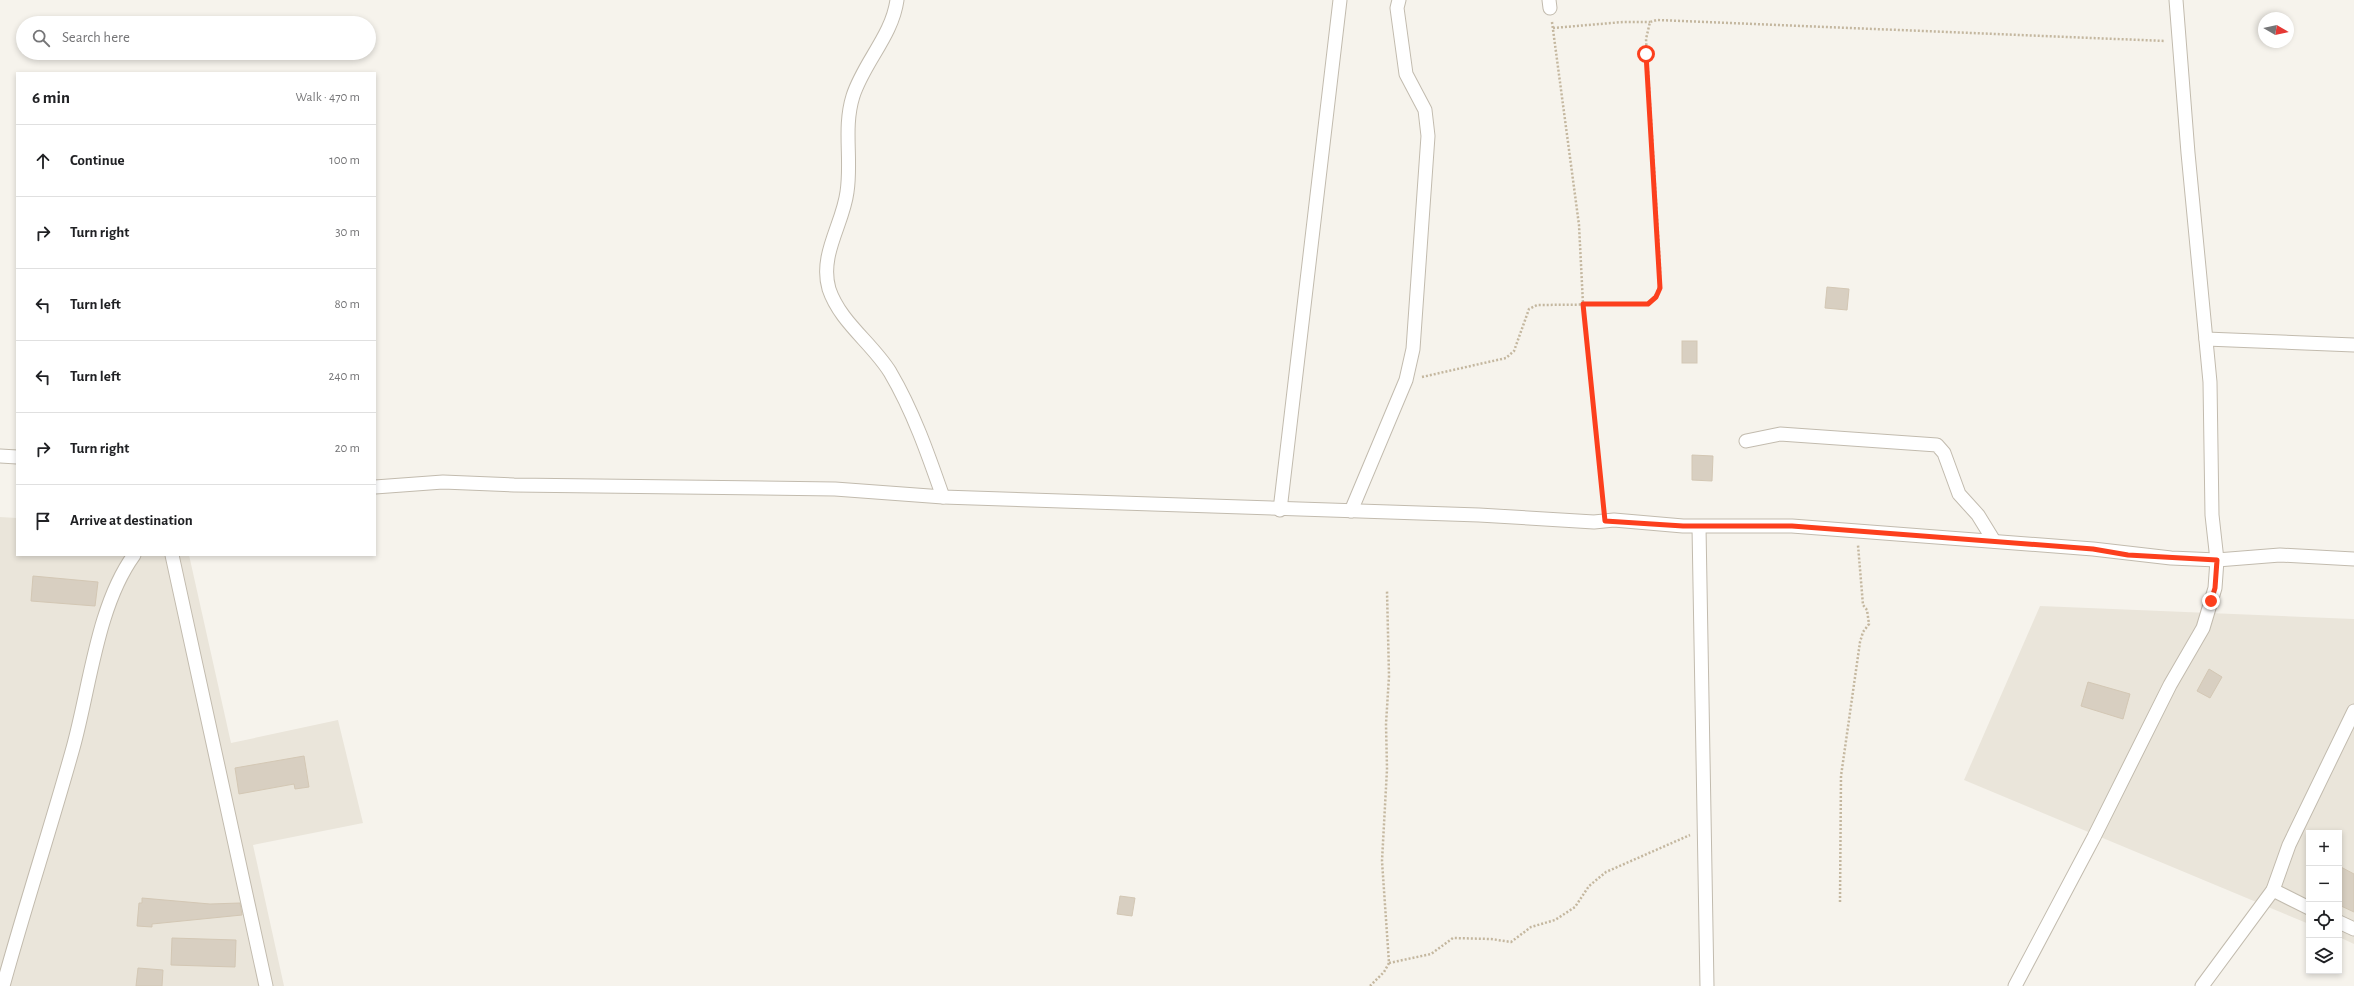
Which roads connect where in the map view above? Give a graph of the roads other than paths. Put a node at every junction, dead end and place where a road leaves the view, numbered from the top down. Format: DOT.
graph roads {
  1 [pos="897,0"];
  2 [pos="1340,0"];
  3 [pos="1399,0"];
  4 [pos="2176,0"];
  5 [pos="2206,339"];
  6 [pos="2354,345"];
  7 [pos="1746,441"];
  8 [pos="0,456"];
  9 [pos="16,457"];
  10 [pos="376,487"];
  11 [pos="942,497"];
  12 [pos="1280,510"];
  13 [pos="1351,511"];
  14 [pos="1699,527"];
  15 [pos="1994,541"];
  16 [pos="133,556"];
  17 [pos="172,556"];
  18 [pos="2354,559"];
  19 [pos="2217,560"];
  20 [pos="2354,711"];
  21 [pos="2273,890"];
  22 [pos="2306,906"];
  23 [pos="2342,923"];
  24 [pos="2354,929"];
  25 [pos="3,986"];
  26 [pos="266,986"];
  27 [pos="1707,986"];
  28 [pos="2015,986"];
  29 [pos="2202,986"];
  1 -- 11 [label="street"];
  2 -- 12 [label="street"];
  3 -- 13 [label="street"];
  4 -- 5 [label="street"];
  5 -- 6 [label="street"];
  5 -- 19 [label="street"];
  7 -- 15 [label="street"];
  8 -- 9 [label="street"];
  10 -- 11 [label="street"];
  11 -- 12 [label="street"];
  12 -- 13 [label="street"];
  13 -- 14 [label="street"];
  14 -- 15 [label="street"];
  14 -- 27 [label="street"];
  15 -- 19 [label="street"];
  16 -- 25 [label="street"];
  17 -- 26 [label="street"];
  18 -- 19 [label="street"];
  19 -- 28 [label="street"];
  20 -- 21 [label="street"];
  21 -- 22 [label="street"];
  21 -- 29 [label="street"];
  23 -- 24 [label="street"];
}
